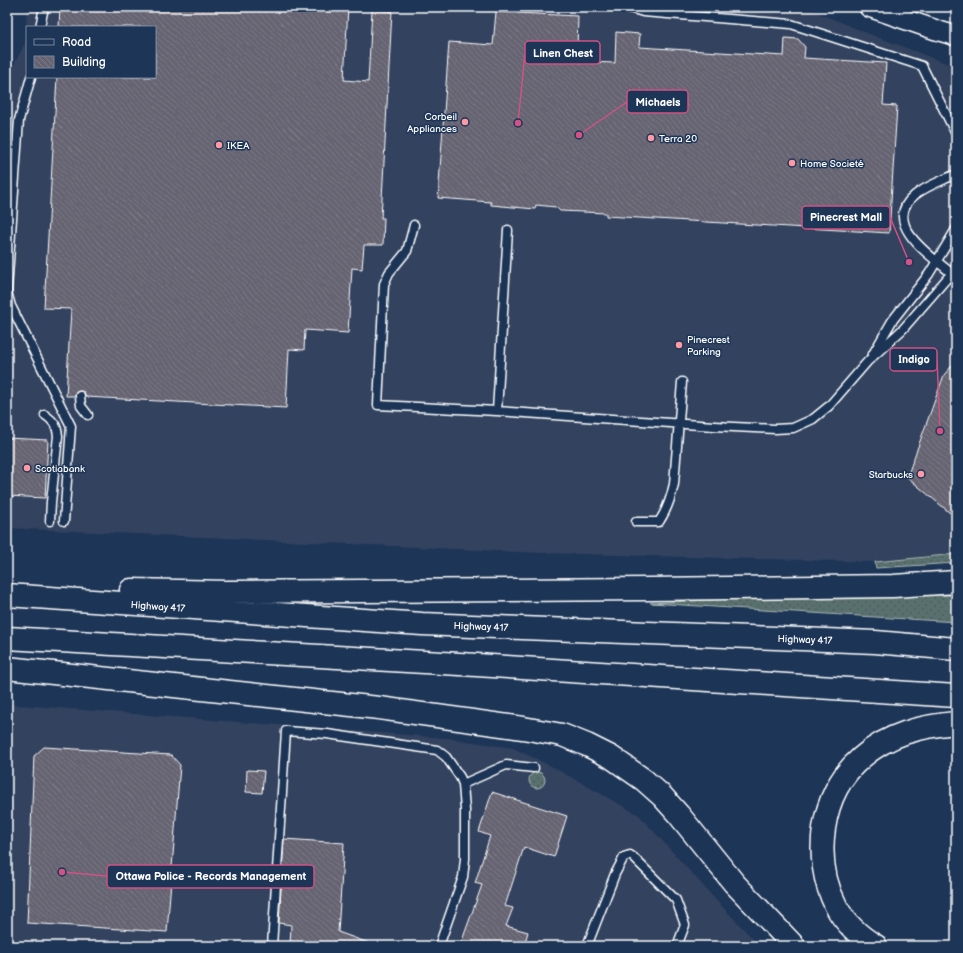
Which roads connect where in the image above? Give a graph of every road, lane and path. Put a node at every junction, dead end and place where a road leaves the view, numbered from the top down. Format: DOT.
graph roads {
  1 [pos="44,7"];
  2 [pos="626,7"];
  3 [pos="879,9"];
  4 [pos="40,26"];
  5 [pos="953,34"];
  6 [pos="31,78"];
  7 [pos="956,134"];
  8 [pos="956,174"];
  9 [pos="414,225"];
  10 [pos="956,229"];
  11 [pos="508,230"];
  12 [pos="937,261"];
  13 [pos="955,273"];
  14 [pos="7,291"];
  15 [pos="868,361"];
  16 [pos="682,382"];
  17 [pos="80,396"];
  18 [pos="497,411"];
  19 [pos="45,415"];
  20 [pos="88,416"];
  21 [pos="679,424"];
  22 [pos="50,521"];
  23 [pos="64,521"];
  24 [pos="636,522"];
  25 [pos="956,582"];
  26 [pos="7,588"];
  27 [pos="7,595"];
  28 [pos="7,638"];
  29 [pos="956,649"];
  30 [pos="7,668"];
  31 [pos="956,696"];
  32 [pos="956,723"];
  33 [pos="534,768"];
  34 [pos="463,784"];
  35 [pos="272,946"];
  36 [pos="439,946"];
  37 [pos="587,946"];
  38 [pos="677,946"];
  39 [pos="794,946"];
  40 [pos="876,946"];
  1 -- 4 [label="lane"];
  2 -- 7 [label="lane"];
  3 -- 5 [label="street"];
  6 -- 14 [label="lane"];
  8 -- 12 [label="lane"];
  9 -- 18 [label="lane"];
  10 -- 12 [label="lane"];
  11 -- 18 [label="lane"];
  12 -- 13 [label="lane"];
  12 -- 15 [label="lane"];
  13 -- 15 [label="lane"];
  14 -- 23 [label="lane"];
  15 -- 21 [label="lane"];
  16 -- 21 [label="lane"];
  17 -- 20 [label="lane"];
  18 -- 21 [label="lane"];
  19 -- 22 [label="lane"];
  21 -- 24 [label="lane"];
  25 -- 26 [label="highway"];
  27 -- 29 [label="highway, Highway 417"];
  28 -- 31 [label="highway"];
  30 -- 39 [label="highway"];
  32 -- 40 [label="highway"];
  33 -- 34 [label="lane"];
  34 -- 35 [label="lane"];
  34 -- 36 [label="lane"];
  37 -- 38 [label="lane"];
}
